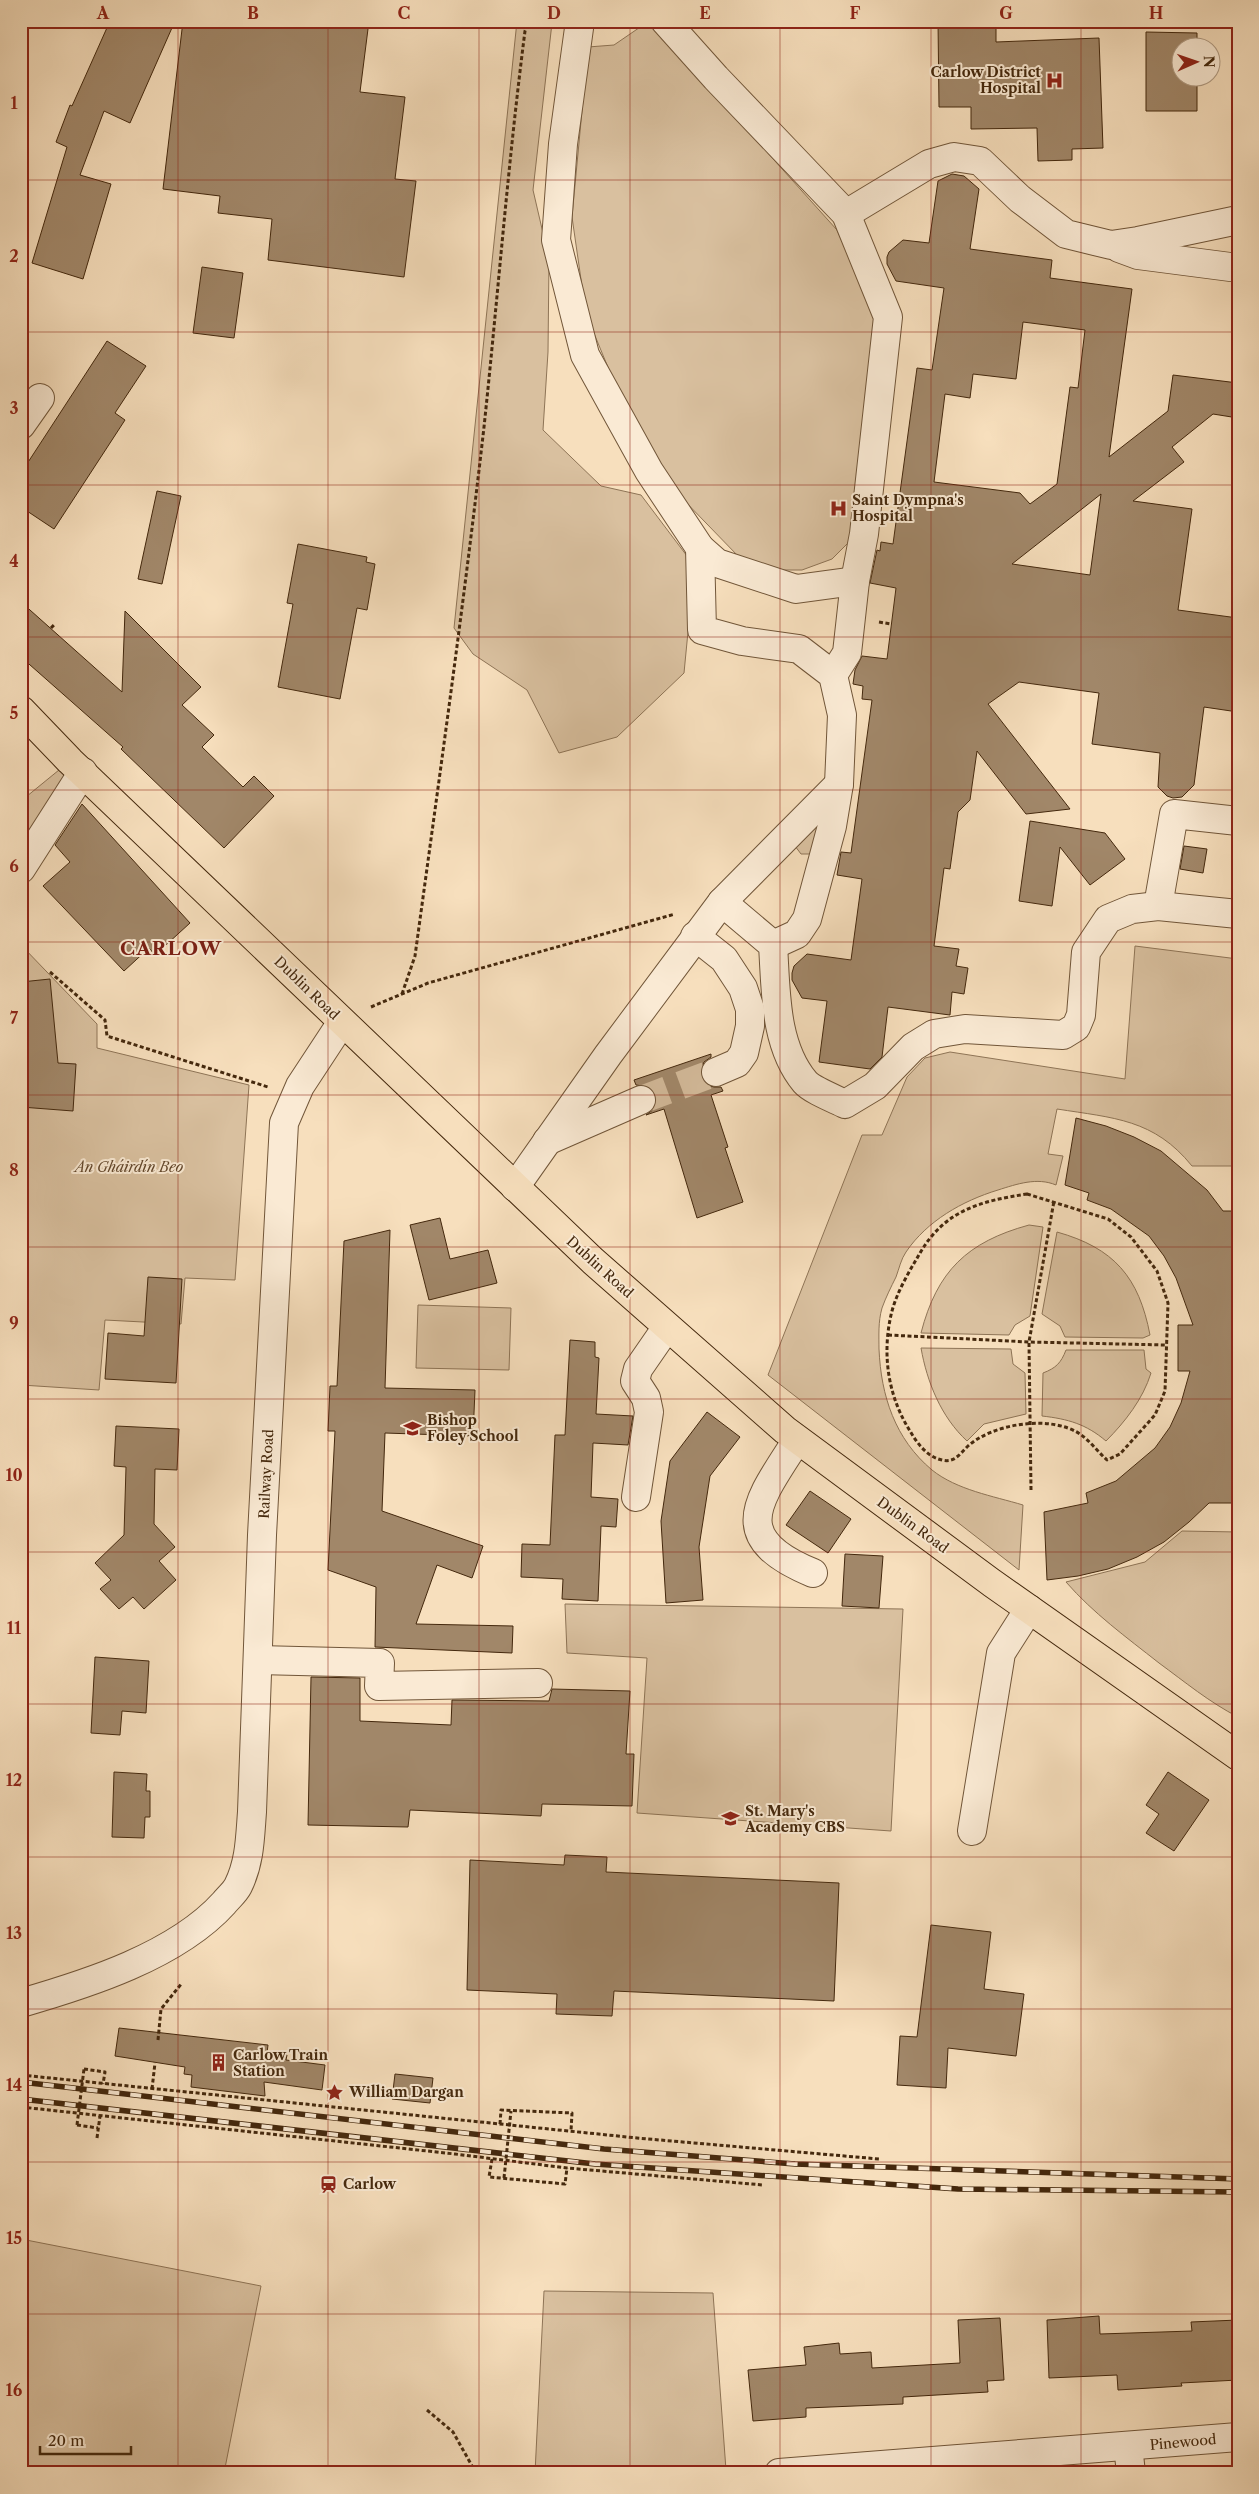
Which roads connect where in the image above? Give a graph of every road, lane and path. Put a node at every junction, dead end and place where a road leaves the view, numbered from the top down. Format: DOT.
graph roads {
  1 [pos="529,21"];
  2 [pos="580,21"];
  3 [pos="665,21"];
  4 [pos="846,214"];
  5 [pos="1238,220"];
  6 [pos="1111,245"];
  7 [pos="1238,268"];
  8 [pos="40,398"];
  9 [pos="21,425"];
  10 [pos="700,548"];
  11 [pos="855,581"];
  12 [pos="876,622"];
  13 [pos="55,624"];
  14 [pos="892,624"];
  15 [pos="51,628"];
  16 [pos="833,675"];
  17 [pos="21,710"];
  18 [pos="83,772"];
  19 [pos="839,784"];
  20 [pos="1238,821"];
  21 [pos="21,869"];
  22 [pos="720,905"];
  23 [pos="1158,906"];
  24 [pos="1238,914"];
  25 [pos="695,936"];
  26 [pos="773,945"];
  27 [pos="50,972"];
  28 [pos="402,994"];
  29 [pos="373,1006"];
  30 [pos="342,1022"];
  31 [pos="716,1072"];
  32 [pos="295,1098"];
  33 [pos="641,1100"];
  34 [pos="547,1141"];
  35 [pos="515,1187"];
  36 [pos="1054,1201"];
  37 [pos="668,1327"];
  38 [pos="888,1335"];
  39 [pos="1029,1342"];
  40 [pos="1166,1344"];
  41 [pos="1029,1424"];
  42 [pos="797,1440"];
  43 [pos="1031,1490"];
  44 [pos="636,1497"];
  45 [pos="813,1573"];
  46 [pos="1029,1609"];
  47 [pos="258,1660"];
  48 [pos="538,1683"];
  49 [pos="1238,1756"];
  50 [pos="972,1831"];
  51 [pos="182,1983"];
  52 [pos="21,2003"];
  53 [pos="158,2040"];
  54 [pos="155,2063"];
  55 [pos="21,2075"];
  56 [pos="103,2084"];
  57 [pos="152,2088"];
  58 [pos="21,2107"];
  59 [pos="511,2111"];
  60 [pos="100,2116"];
  61 [pos="500,2124"];
  62 [pos="98,2128"];
  63 [pos="571,2132"];
  64 [pos="97,2138"];
  65 [pos="492,2159"];
  66 [pos="879,2159"];
  67 [pos="567,2168"];
  68 [pos="504,2178"];
  69 [pos="763,2185"];
  70 [pos="426,2410"];
  71 [pos="1238,2437"];
  72 [pos="1130,2460"];
  73 [pos="476,2473"];
  74 [pos="779,2473"];
  1 -- 28 [label="path"];
  2 -- 10 [label="street"];
  3 -- 4 [label="street"];
  4 -- 6 [label="street"];
  4 -- 11 [label="street"];
  5 -- 6 [label="street"];
  6 -- 7 [label="street"];
  8 -- 9 [label="street"];
  10 -- 11 [label="street"];
  10 -- 16 [label="street"];
  11 -- 16 [label="street"];
  12 -- 14 [label="path"];
  13 -- 15 [label="path"];
  16 -- 19 [label="street"];
  17 -- 18 [label="main road, Dublin Road"];
  18 -- 21 [label="street"];
  18 -- 30 [label="main road, Dublin Road"];
  19 -- 22 [label="street"];
  19 -- 26 [label="street"];
  20 -- 23 [label="street"];
  22 -- 25 [label="street"];
  22 -- 26 [label="street"];
  22 -- 28 [label="path"];
  23 -- 24 [label="street"];
  23 -- 26 [label="street"];
  25 -- 31 [label="street"];
  25 -- 34 [label="street"];
  27 -- 32 [label="path"];
  28 -- 29 [label="path"];
  30 -- 32 [label="street, Railway Road"];
  30 -- 35 [label="main road, Dublin Road"];
  32 -- 47 [label="street, Railway Road"];
  33 -- 34 [label="street"];
  34 -- 35 [label="street"];
  35 -- 37 [label="main road, Dublin Road"];
  36 -- 38 [label="path"];
  36 -- 39 [label="path"];
  36 -- 40 [label="path"];
  37 -- 42 [label="main road, Dublin Road"];
  37 -- 44 [label="street"];
  38 -- 39 [label="path"];
  38 -- 41 [label="path"];
  39 -- 40 [label="path"];
  39 -- 41 [label="path"];
  40 -- 41 [label="path"];
  41 -- 43 [label="path"];
  42 -- 45 [label="street"];
  42 -- 46 [label="main road, Dublin Road"];
  46 -- 49 [label="main road, Dublin Road"];
  46 -- 50 [label="street"];
  47 -- 48 [label="street"];
  47 -- 52 [label="street, Railway Road"];
  51 -- 53 [label="path"];
  54 -- 57 [label="path"];
  55 -- 56 [label="path"];
  56 -- 57 [label="path"];
  56 -- 62 [label="path, bridge"];
  57 -- 61 [label="path"];
  58 -- 60 [label="path"];
  59 -- 61 [label="path"];
  59 -- 63 [label="path"];
  59 -- 68 [label="path, bridge"];
  60 -- 62 [label="path"];
  60 -- 65 [label="path"];
  61 -- 63 [label="path"];
  62 -- 64 [label="path"];
  63 -- 66 [label="path"];
  65 -- 67 [label="path"];
  65 -- 68 [label="path"];
  67 -- 68 [label="path"];
  67 -- 69 [label="path"];
  70 -- 73 [label="path"];
  71 -- 72 [label="street, Pinewood"];
  72 -- 74 [label="street, Pinewood"];
}
